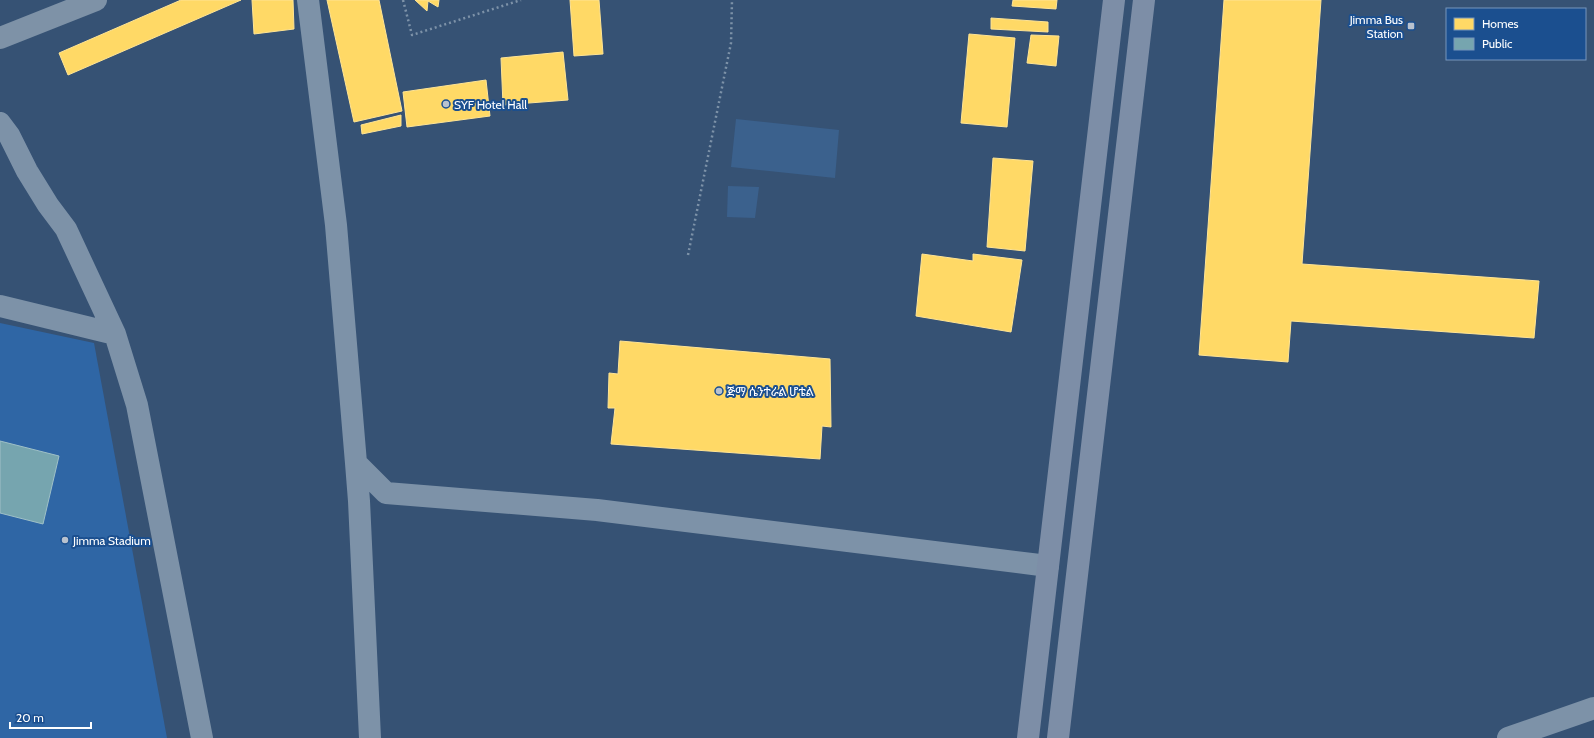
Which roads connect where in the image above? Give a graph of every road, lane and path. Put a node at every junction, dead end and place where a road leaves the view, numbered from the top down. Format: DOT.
graph roads {
  1 [pos="96,0"];
  2 [pos="308,0"];
  3 [pos="403,0"];
  4 [pos="521,0"];
  5 [pos="732,0"];
  6 [pos="1114,0"];
  7 [pos="1144,0"];
  8 [pos="0,38"];
  9 [pos="0,123"];
  10 [pos="688,255"];
  11 [pos="0,306"];
  12 [pos="115,334"];
  13 [pos="356,463"];
  14 [pos="1048,566"];
  15 [pos="1594,708"];
  16 [pos="202,738"];
  17 [pos="370,738"];
  18 [pos="1028,738"];
  19 [pos="1058,738"];
  20 [pos="1508,738"];
  1 -- 8 [label="highway"];
  2 -- 13 [label="street"];
  3 -- 4 [label="path"];
  5 -- 10 [label="path"];
  6 -- 14 [label="main road"];
  7 -- 19 [label="main road"];
  9 -- 12 [label="street"];
  11 -- 12 [label="street"];
  12 -- 16 [label="street"];
  13 -- 14 [label="street"];
  13 -- 17 [label="street"];
  14 -- 18 [label="main road"];
  15 -- 20 [label="street"];
}
